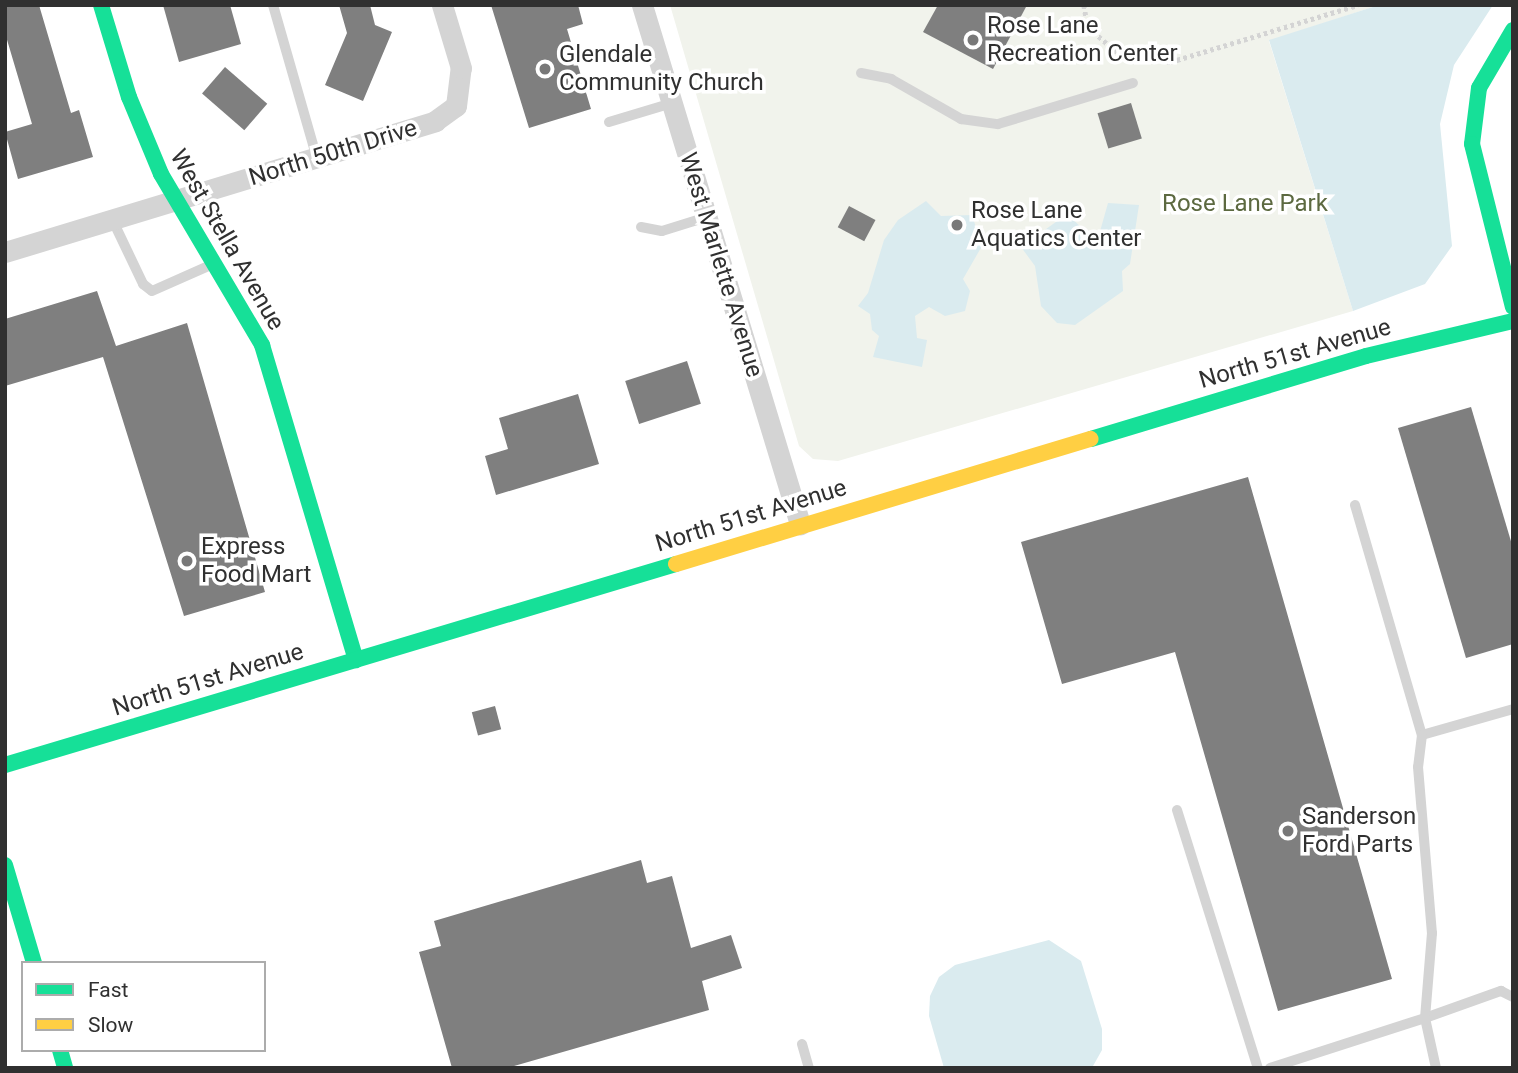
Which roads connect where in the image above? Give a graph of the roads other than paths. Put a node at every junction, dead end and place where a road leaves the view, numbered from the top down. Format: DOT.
graph roads {
  1 [pos="101,5"];
  2 [pos="273,5"];
  3 [pos="442,5"];
  4 [pos="642,5"];
  5 [pos="1513,30"];
  6 [pos="861,73"];
  7 [pos="1133,83"];
  8 [pos="672,103"];
  9 [pos="609,121"];
  10 [pos="317,158"];
  11 [pos="177,201"];
  12 [pos="707,217"];
  13 [pos="113,221"];
  14 [pos="641,227"];
  15 [pos="5,251"];
  16 [pos="215,262"];
  17 [pos="1513,307"];
  18 [pos="1513,321"];
  19 [pos="1355,505"];
  20 [pos="800,524"];
  21 [pos="356,660"];
  22 [pos="1513,709"];
  23 [pos="1422,734"];
  24 [pos="5,765"];
  25 [pos="1177,810"];
  26 [pos="5,865"];
  27 [pos="33,961"];
  28 [pos="1513,997"];
  29 [pos="1424,1018"];
  30 [pos="802,1044"];
  31 [pos="809,1068"];
  32 [pos="1258,1068"];
  33 [pos="1270,1068"];
  34 [pos="1436,1068"];
  1 -- 11 [label="main road, West Stella Avenue"];
  2 -- 10 [label="lane"];
  3 -- 10 [label="street, North 50th Drive"];
  4 -- 8 [label="street, West Marlette Avenue"];
  5 -- 17 [label="main road"];
  6 -- 7 [label="lane"];
  8 -- 9 [label="lane"];
  8 -- 12 [label="street, West Marlette Avenue"];
  10 -- 11 [label="street, North 50th Drive"];
  11 -- 13 [label="street, North 50th Drive"];
  11 -- 16 [label="main road, West Stella Avenue"];
  12 -- 14 [label="lane"];
  12 -- 20 [label="street, West Marlette Avenue"];
  13 -- 15 [label="street, North 50th Drive"];
  13 -- 16 [label="lane"];
  16 -- 21 [label="main road, West Stella Avenue"];
  18 -- 20 [label="main road, North 51st Avenue"];
  19 -- 23 [label="lane"];
  20 -- 21 [label="main road, North 51st Avenue"];
  21 -- 24 [label="main road, North 51st Avenue"];
  22 -- 23 [label="lane"];
  23 -- 29 [label="lane"];
  25 -- 32 [label="lane"];
  26 -- 27 [label="main road"];
  28 -- 29 [label="lane"];
  29 -- 33 [label="lane"];
  29 -- 34 [label="lane"];
  30 -- 31 [label="lane"];
}
